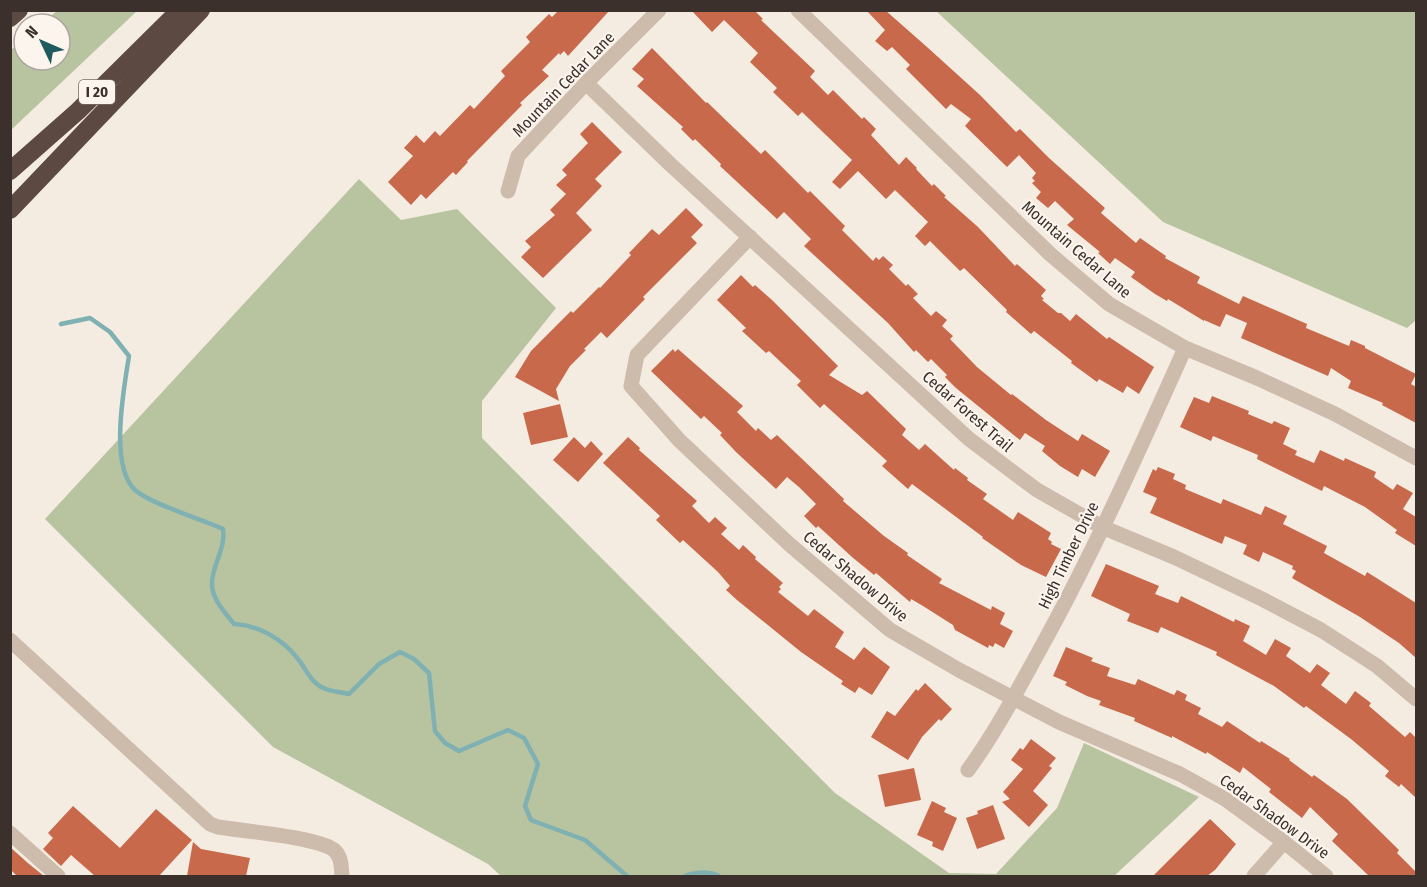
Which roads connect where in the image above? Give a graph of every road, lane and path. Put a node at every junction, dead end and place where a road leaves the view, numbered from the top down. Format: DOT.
graph roads {
  1 [pos="19,10"];
  2 [pos="180,10"];
  3 [pos="201,10"];
  4 [pos="659,10"];
  5 [pos="798,10"];
  6 [pos="10,18"];
  7 [pos="586,83"];
  8 [pos="10,171"];
  9 [pos="508,191"];
  10 [pos="10,210"];
  11 [pos="750,237"];
  12 [pos="1185,348"];
  13 [pos="1416,458"];
  14 [pos="1102,527"];
  15 [pos="10,640"];
  16 [pos="1013,698"];
  17 [pos="1416,699"];
  18 [pos="968,770"];
  19 [pos="10,833"];
  20 [pos="1284,842"];
  21 [pos="58,876"];
  22 [pos="342,876"];
  23 [pos="1254,876"];
  24 [pos="1326,876"];
  1 -- 6 [label="highway"];
  2 -- 8 [label="highway, I 20"];
  3 -- 10 [label="highway"];
  4 -- 7 [label="street, Mountain Cedar Lane"];
  5 -- 12 [label="street, Mountain Cedar Lane"];
  7 -- 9 [label="street, Mountain Cedar Lane"];
  7 -- 11 [label="street, Cedar Forest Trail"];
  11 -- 14 [label="street, Cedar Forest Trail"];
  11 -- 16 [label="street, Cedar Shadow Drive"];
  12 -- 13 [label="street, Mountain Cedar Lane"];
  12 -- 14 [label="street, High Timber Drive"];
  14 -- 16 [label="street, High Timber Drive"];
  14 -- 17 [label="street, Cedar Forest Trail"];
  15 -- 22 [label="street"];
  16 -- 18 [label="street, High Timber Drive"];
  16 -- 20 [label="street, Cedar Shadow Drive"];
  19 -- 21 [label="street"];
  20 -- 23 [label="street"];
  20 -- 24 [label="street, Cedar Shadow Drive"];
}
